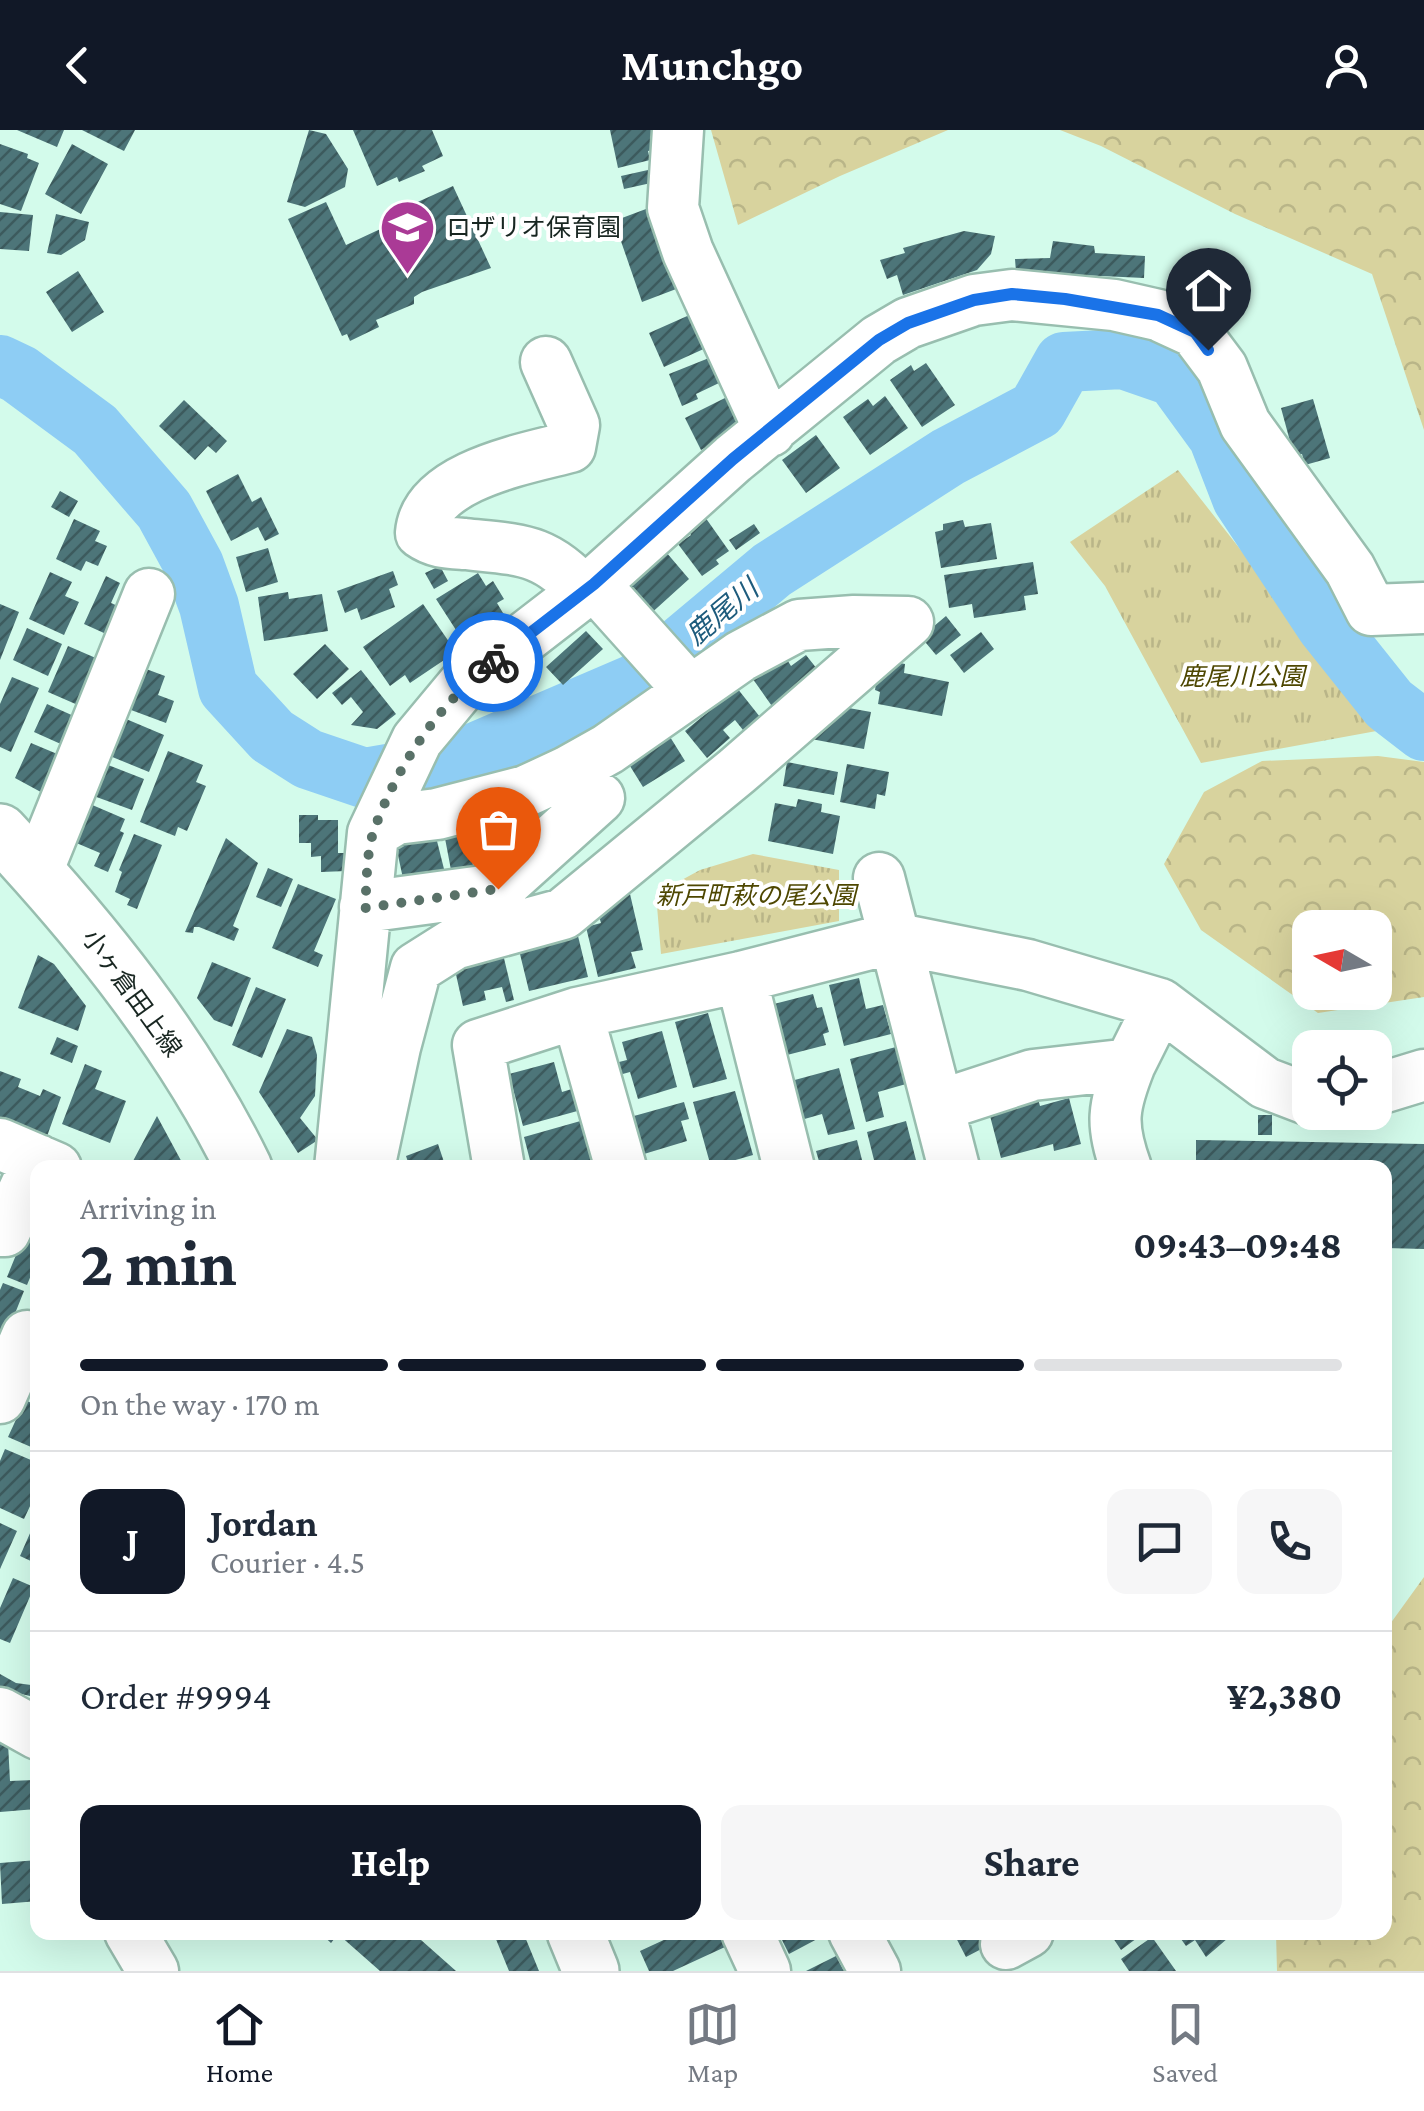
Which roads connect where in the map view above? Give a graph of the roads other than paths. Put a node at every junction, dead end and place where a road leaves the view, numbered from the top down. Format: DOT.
graph roads {
  1 [pos="678,130"];
  2 [pos="546,362"];
  3 [pos="770,431"];
  4 [pos="589,588"];
  5 [pos="149,594"];
  6 [pos="1424,608"];
  7 [pos="690,691"];
  8 [pos="599,798"];
  9 [pos="0,832"];
  10 [pos="372,833"];
  11 [pos="36,872"];
  12 [pos="879,878"];
  13 [pos="365,908"];
  14 [pos="894,938"];
  15 [pos="741,977"];
  16 [pos="1160,1004"];
  17 [pos="578,1013"];
  18 [pos="1130,1064"];
  19 [pos="1424,1075"];
  20 [pos="1392,1085"];
  21 [pos="1292,1093"];
  22 [pos="938,1106"];
  23 [pos="31,1157"];
  24 [pos="240,1160"];
  25 [pos="341,1160"];
  26 [pos="371,1160"];
  27 [pos="498,1160"];
  28 [pos="619,1160"];
  29 [pos="788,1160"];
  30 [pos="952,1160"];
  31 [pos="1123,1160"];
  32 [pos="0,1231"];
  33 [pos="27,1336"];
  34 [pos="0,1398"];
  35 [pos="0,1713"];
  36 [pos="30,1730"];
  37 [pos="135,1940"];
  38 [pos="578,1940"];
  39 [pos="751,1940"];
  40 [pos="858,1940"];
  41 [pos="154,1971"];
  42 [pos="591,1971"];
  43 [pos="765,1971"];
  44 [pos="875,1971"];
  1 -- 3 [label="street"];
  2 -- 4 [label="street"];
  3 -- 4 [label="street"];
  3 -- 6 [label="street"];
  4 -- 7 [label="street"];
  4 -- 10 [label="street"];
  5 -- 11 [label="street"];
  7 -- 10 [label="street"];
  7 -- 26 [label="street"];
  8 -- 13 [label="street"];
  9 -- 11 [label="main road, 小ヶ倉田上線"];
  10 -- 13 [label="street"];
  11 -- 24 [label="main road, 小ヶ倉田上線"];
  12 -- 14 [label="street"];
  13 -- 25 [label="street"];
  14 -- 15 [label="street"];
  14 -- 16 [label="street"];
  14 -- 22 [label="street"];
  15 -- 17 [label="street"];
  15 -- 29 [label="street"];
  16 -- 18 [label="street"];
  16 -- 21 [label="street"];
  17 -- 27 [label="street"];
  17 -- 28 [label="street"];
  18 -- 22 [label="street"];
  18 -- 31 [label="street"];
  19 -- 20 [label="street"];
  22 -- 30 [label="street"];
  23 -- 32 [label="street"];
  33 -- 34 [label="street"];
  35 -- 36 [label="street"];
  37 -- 41 [label="street"];
  38 -- 42 [label="main road"];
  39 -- 43 [label="street"];
  40 -- 44 [label="street"];
}
